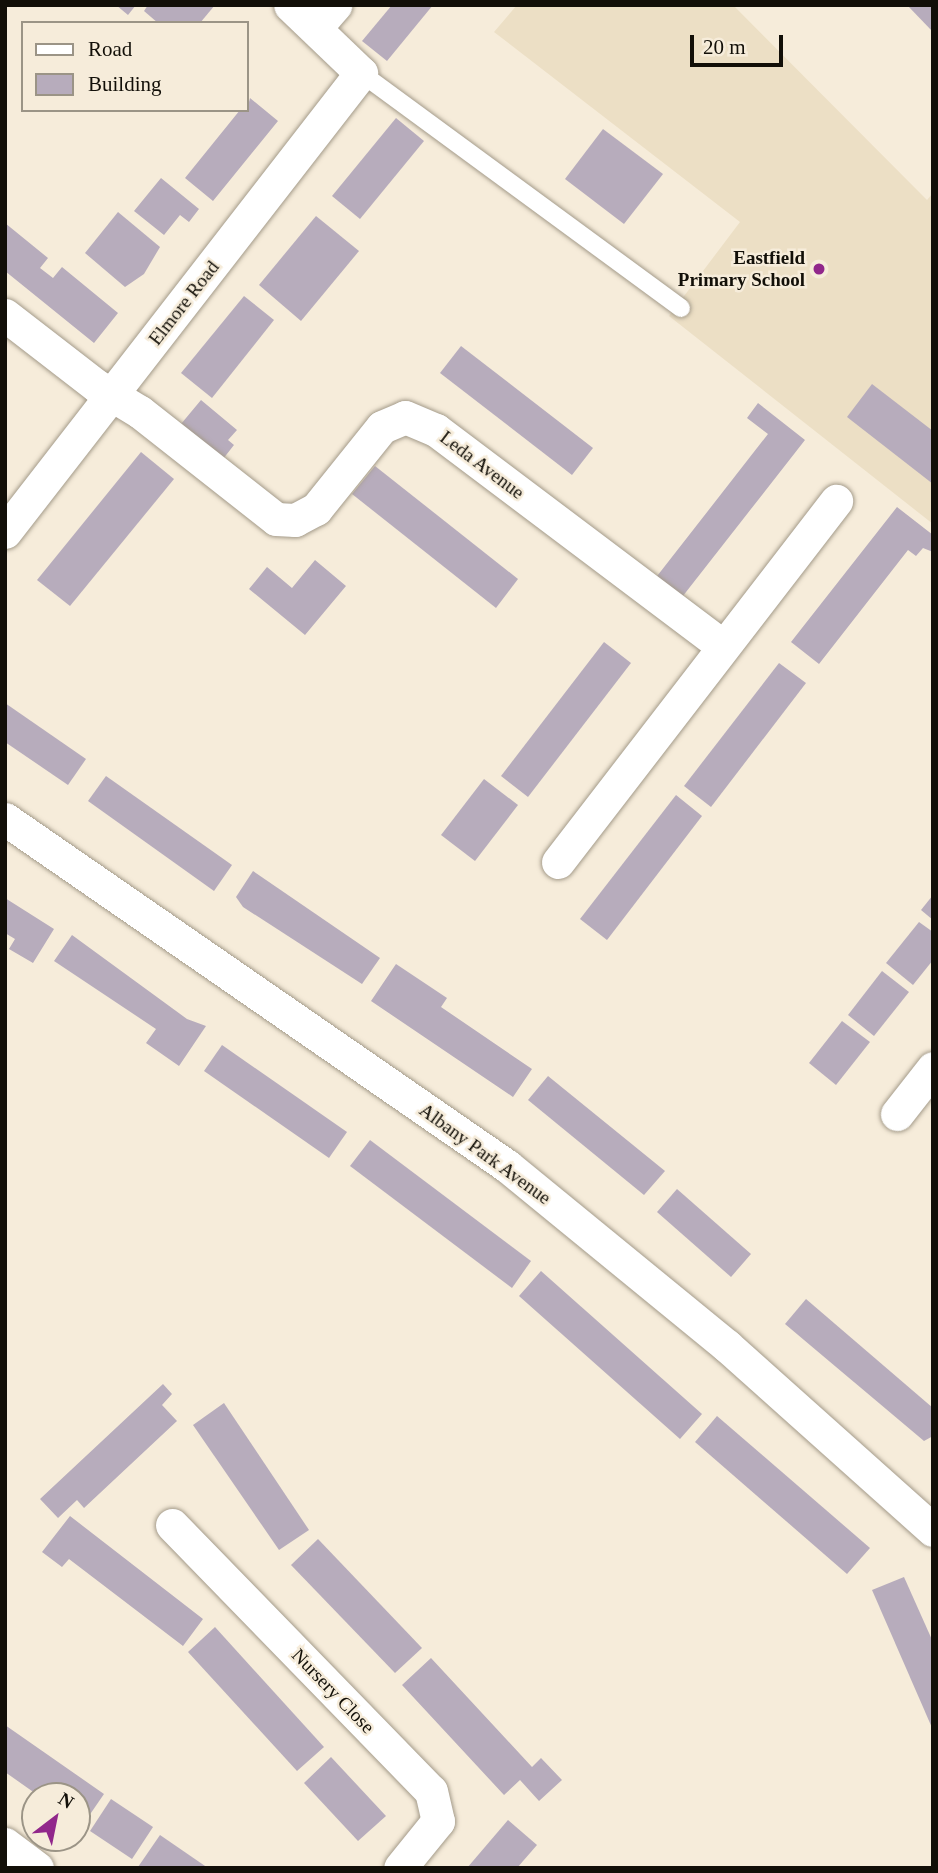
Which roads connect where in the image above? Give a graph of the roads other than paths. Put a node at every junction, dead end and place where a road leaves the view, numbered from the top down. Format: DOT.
graph roads {
  1 [pos="290,5"];
  2 [pos="326,16"];
  3 [pos="361,73"];
  4 [pos="681,308"];
  5 [pos="5,315"];
  6 [pos="113,395"];
  7 [pos="836,501"];
  8 [pos="5,532"];
  9 [pos="723,646"];
  10 [pos="5,819"];
  11 [pos="558,862"];
  12 [pos="933,1068"];
  13 [pos="897,1114"];
  14 [pos="172,1525"];
  15 [pos="933,1530"];
  16 [pos="5,1844"];
  17 [pos="37,1868"];
  18 [pos="400,1868"];
  1 -- 2 [label="street"];
  2 -- 3 [label="street"];
  3 -- 4 [label="lane"];
  3 -- 6 [label="street, Elmore Road"];
  5 -- 6 [label="street, Leda Avenue"];
  6 -- 8 [label="street, Elmore Road"];
  6 -- 9 [label="street, Leda Avenue"];
  7 -- 9 [label="street"];
  9 -- 11 [label="street"];
  10 -- 15 [label="street, Albany Park Avenue"];
  12 -- 13 [label="street"];
  14 -- 18 [label="street, Nursery Close"];
  16 -- 17 [label="street"];
}
